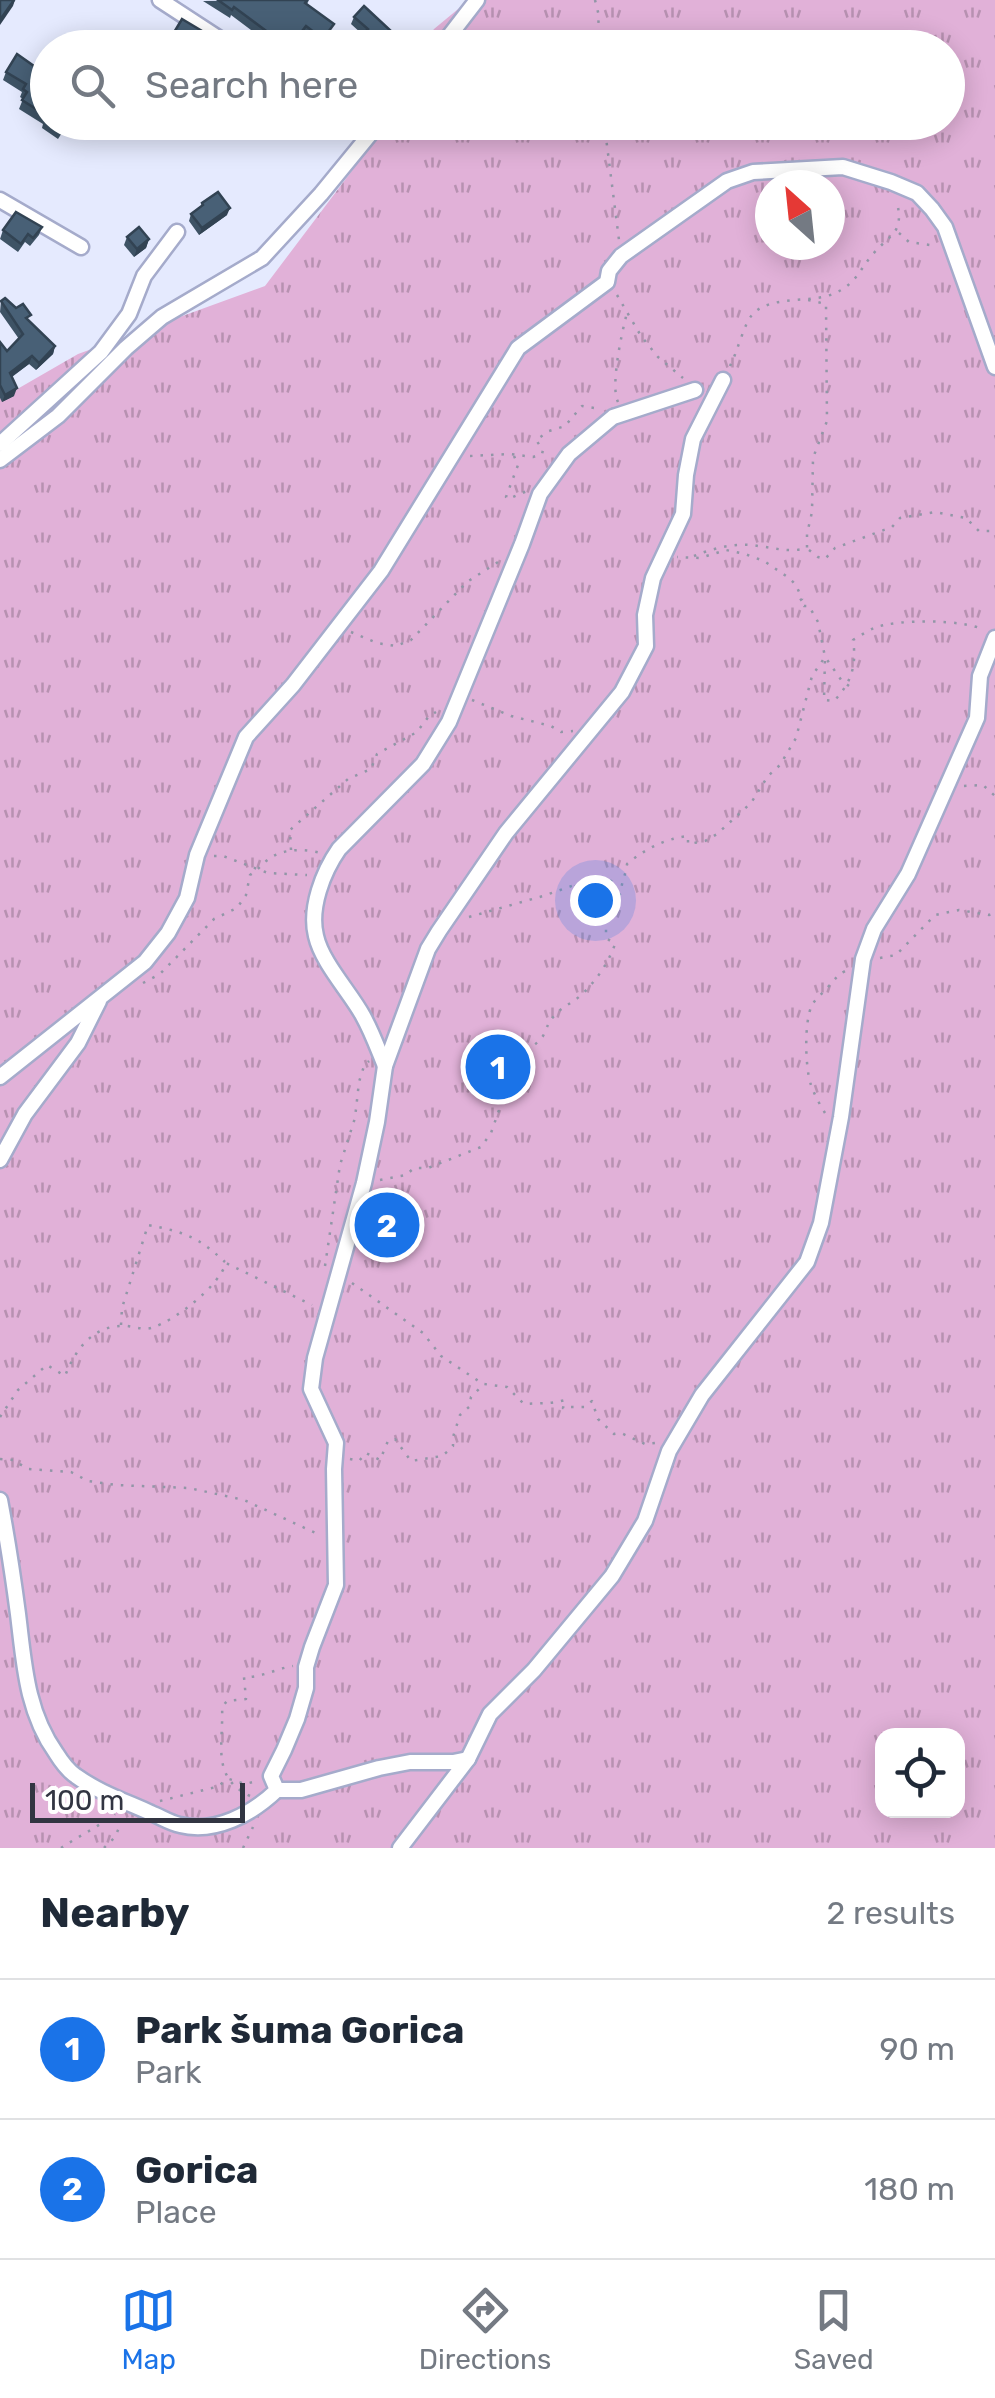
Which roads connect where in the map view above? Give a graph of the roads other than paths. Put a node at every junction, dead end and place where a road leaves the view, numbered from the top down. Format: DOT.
graph roads {
  1 [pos="160,0"];
  2 [pos="477,0"];
  3 [pos="206,30"];
  4 [pos="454,30"];
  5 [pos="365,140"];
  6 [pos="0,200"];
  7 [pos="177,232"];
  8 [pos="81,247"];
  9 [pos="995,367"];
  10 [pos="723,380"];
  11 [pos="695,390"];
  12 [pos="0,444"];
  13 [pos="0,460"];
  14 [pos="994,636"];
  15 [pos="102,996"];
  16 [pos="382,1061"];
  17 [pos="0,1077"];
  18 [pos="0,1160"];
  19 [pos="0,1500"];
  20 [pos="468,1760"];
  21 [pos="274,1783"];
  22 [pos="400,1848"];
  1 -- 3 [label="street"];
  2 -- 4 [label="street"];
  5 -- 13 [label="street"];
  6 -- 8 [label="street"];
  7 -- 12 [label="street"];
  9 -- 15 [label="street"];
  10 -- 16 [label="street"];
  11 -- 16 [label="street"];
  14 -- 20 [label="street"];
  15 -- 17 [label="street"];
  15 -- 18 [label="street"];
  16 -- 21 [label="street"];
  19 -- 21 [label="street"];
  20 -- 21 [label="street"];
  20 -- 22 [label="street"];
}
